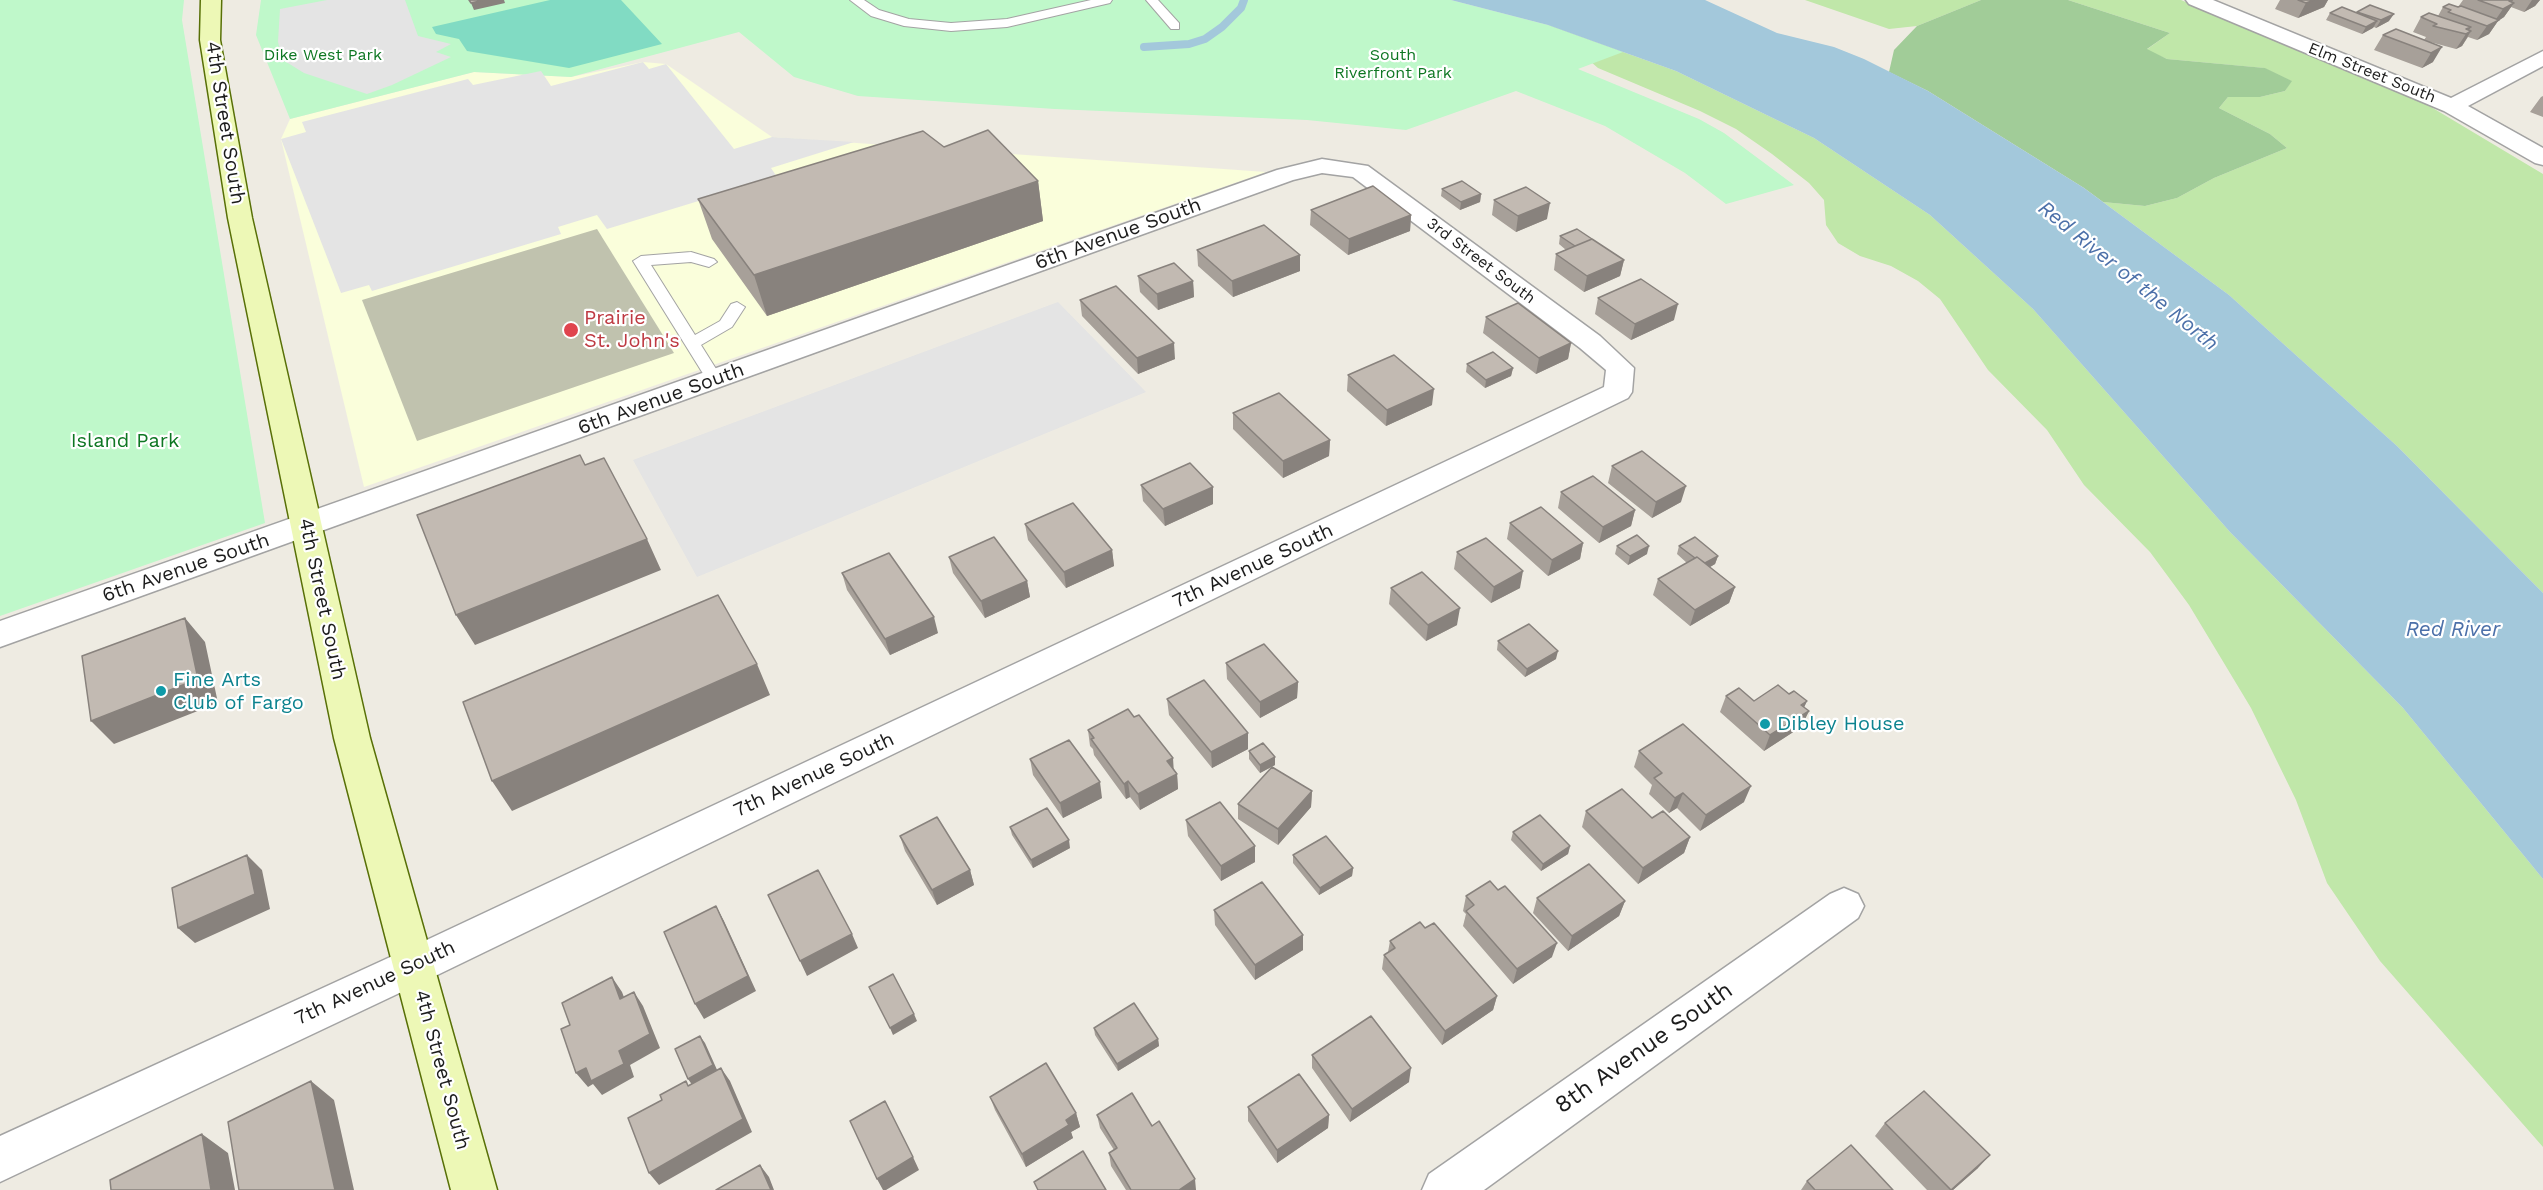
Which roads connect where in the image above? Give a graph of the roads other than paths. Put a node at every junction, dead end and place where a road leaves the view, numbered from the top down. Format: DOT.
graph roads {
  1 [pos="211,0"];
  2 [pos="855,0"];
  3 [pos="1106,0"];
  4 [pos="1152,0"];
  5 [pos="2196,0"];
  6 [pos="1175,26"];
  7 [pos="2542,58"];
  8 [pos="2452,106"];
  9 [pos="2543,158"];
  10 [pos="1322,166"];
  11 [pos="709,262"];
  12 [pos="737,307"];
  13 [pos="693,343"];
  14 [pos="716,380"];
  15 [pos="1619,382"];
  16 [pos="306,526"];
  17 [pos="0,634"];
  18 [pos="1844,906"];
  19 [pos="414,966"];
  20 [pos="0,1159"];
  21 [pos="474,1190"];
  22 [pos="1445,1190"];
  1 -- 16 [label="street, 4th Street South"];
  2 -- 3 [label="lane"];
  4 -- 6 [label="lane"];
  5 -- 8 [label="street, Elm Street South"];
  7 -- 8 [label="street"];
  8 -- 9 [label="street, Elm Street South"];
  10 -- 14 [label="street, 6th Avenue South"];
  10 -- 15 [label="street, 3rd Street South"];
  11 -- 13 [label="lane"];
  12 -- 13 [label="lane"];
  13 -- 14 [label="lane"];
  14 -- 16 [label="street, 6th Avenue South"];
  15 -- 19 [label="street, 7th Avenue South"];
  16 -- 17 [label="street, 6th Avenue South"];
  16 -- 19 [label="street, 4th Street South"];
  18 -- 22 [label="street, 8th Avenue South"];
  19 -- 20 [label="street, 7th Avenue South"];
  19 -- 21 [label="street, 4th Street South"];
}
